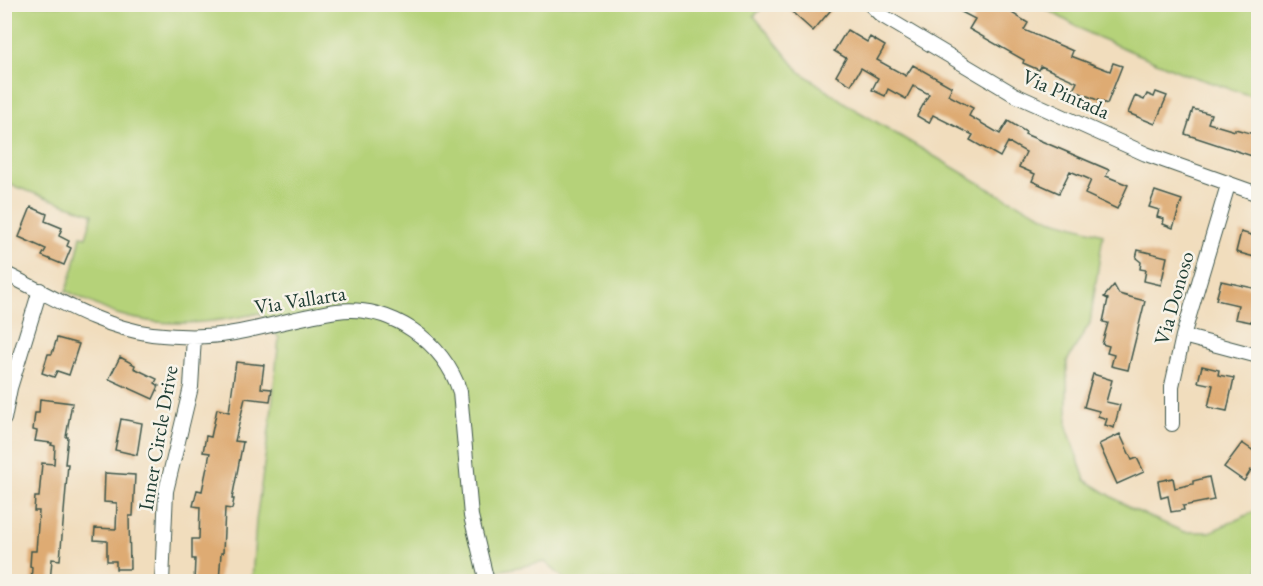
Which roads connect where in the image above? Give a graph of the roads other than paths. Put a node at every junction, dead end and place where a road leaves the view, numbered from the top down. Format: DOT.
graph roads {
  1 [pos="870,4"];
  2 [pos="1228,184"];
  3 [pos="1258,194"];
  4 [pos="4,273"];
  5 [pos="40,290"];
  6 [pos="1184,336"];
  7 [pos="194,337"];
  8 [pos="1258,356"];
  9 [pos="4,419"];
  10 [pos="1172,424"];
  11 [pos="162,582"];
  12 [pos="487,582"];
  1 -- 2 [label="street, Via Pintada"];
  2 -- 3 [label="street, Via Pintada"];
  2 -- 6 [label="street, Via Donoso"];
  4 -- 5 [label="street, Via Vallarta"];
  5 -- 7 [label="street, Via Vallarta"];
  5 -- 9 [label="street"];
  6 -- 8 [label="street"];
  6 -- 10 [label="street, Via Donoso"];
  7 -- 11 [label="street, Inner Circle Drive"];
  7 -- 12 [label="street, Via Vallarta"];
}
